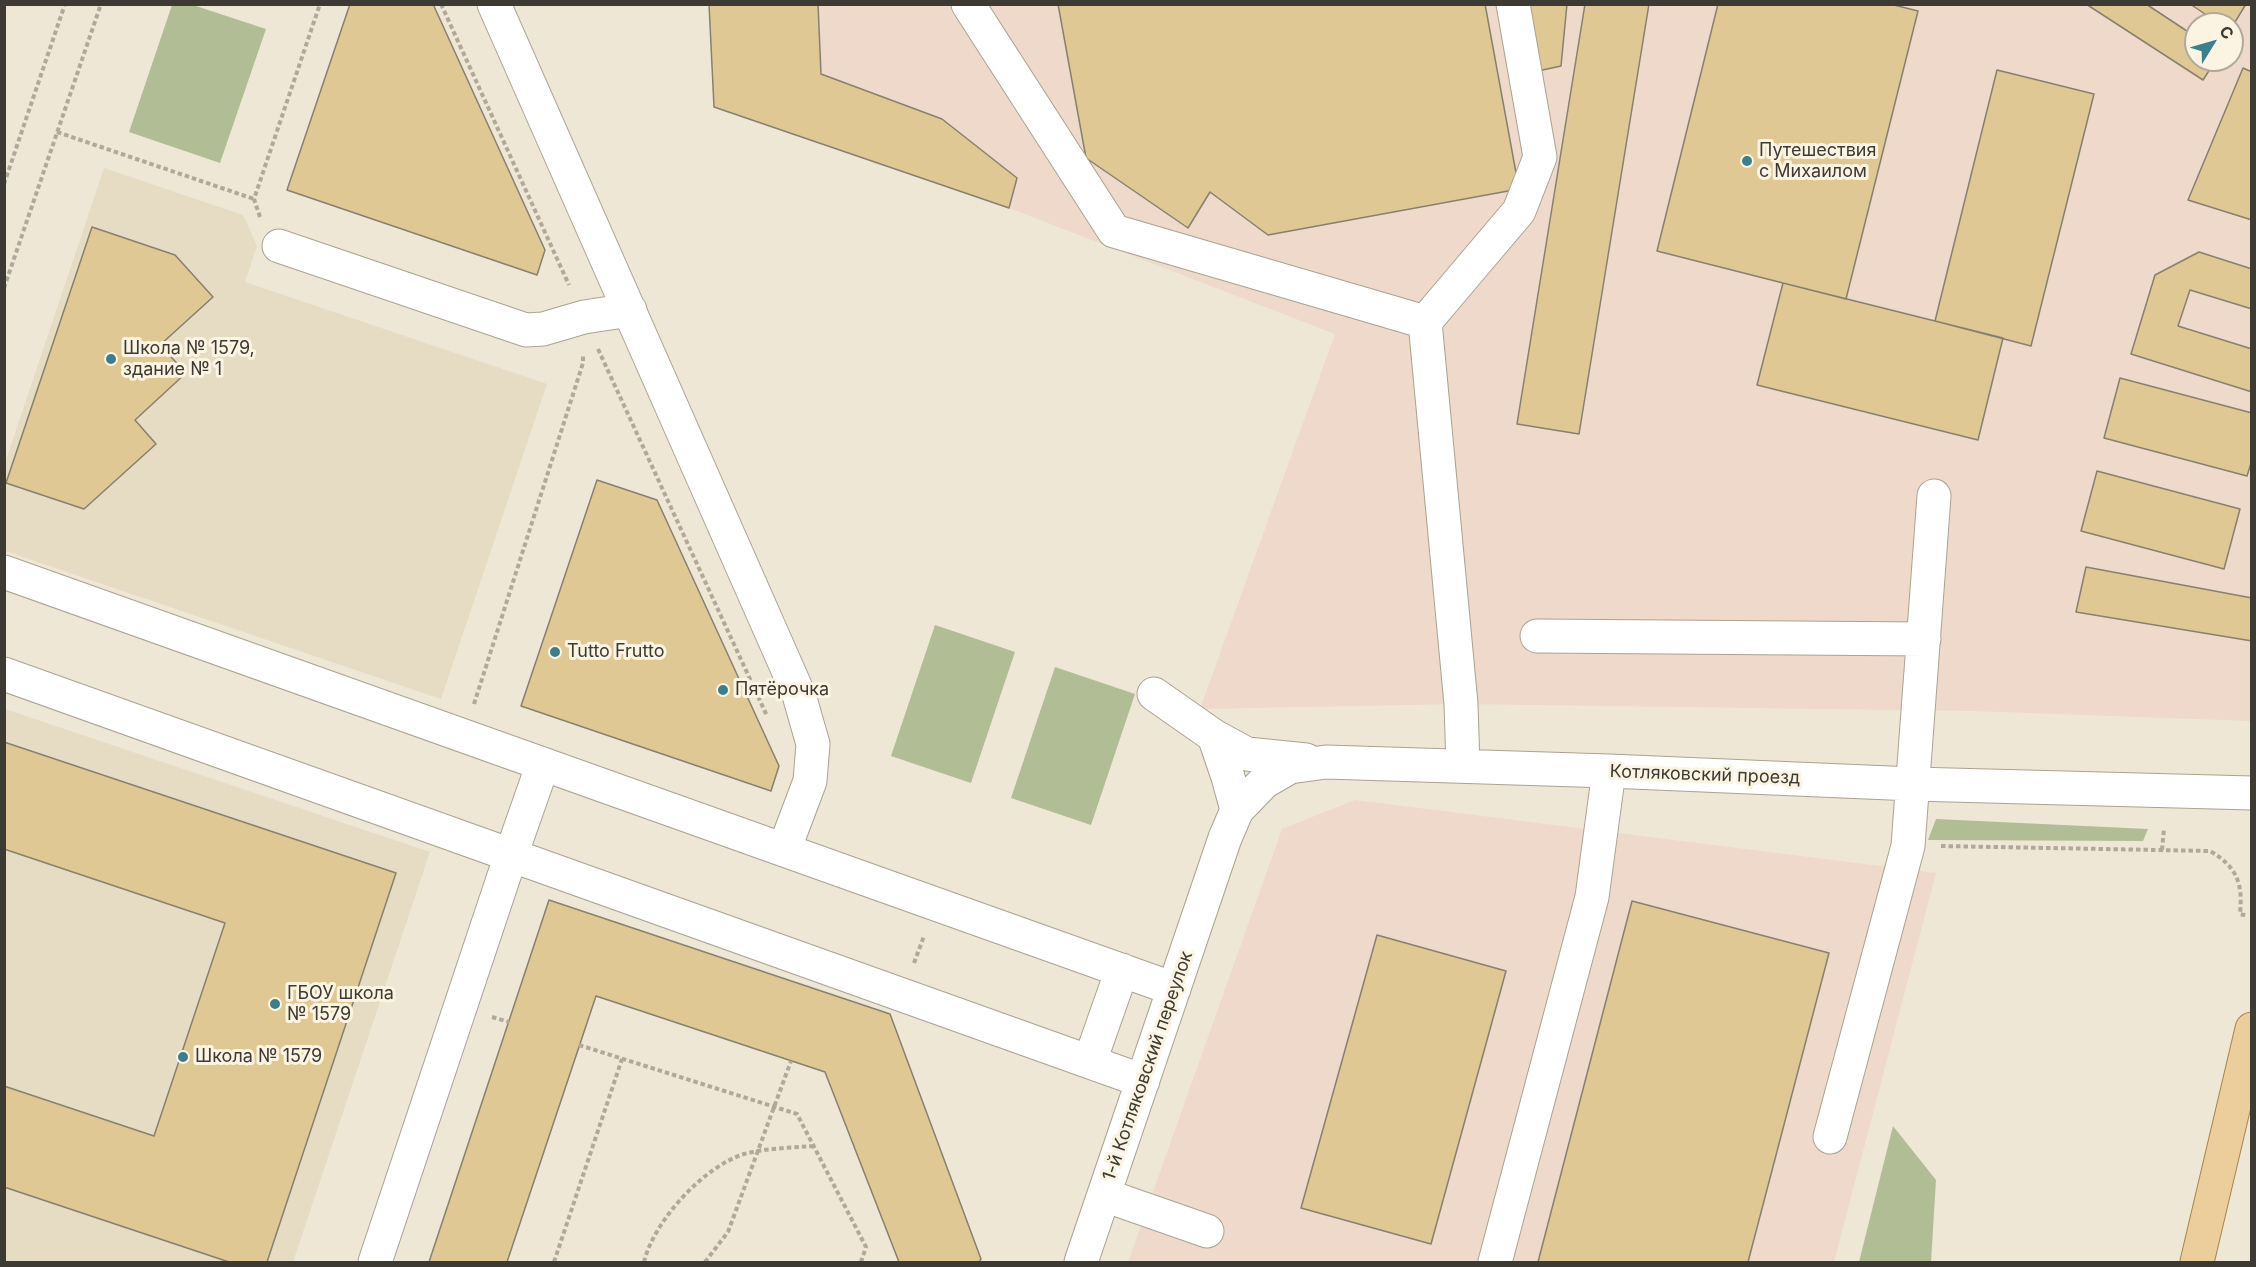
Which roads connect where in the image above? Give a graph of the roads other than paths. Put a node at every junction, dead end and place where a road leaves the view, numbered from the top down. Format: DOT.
graph roads {
  1 [pos="494,4"];
  2 [pos="968,4"];
  3 [pos="1513,4"];
  4 [pos="279,246"];
  5 [pos="630,310"];
  6 [pos="1425,322"];
  7 [pos="1934,496"];
  8 [pos="4,572"];
  9 [pos="1537,636"];
  10 [pos="1924,639"];
  11 [pos="4,674"];
  12 [pos="1154,694"];
  13 [pos="1214,736"];
  14 [pos="1326,762"];
  15 [pos="543,764"];
  16 [pos="1463,766"];
  17 [pos="1609,771"];
  18 [pos="1914,784"];
  19 [pos="2252,793"];
  20 [pos="1237,810"];
  21 [pos="784,850"];
  22 [pos="511,855"];
  23 [pos="1215,869"];
  24 [pos="1122,970"];
  25 [pos="1174,989"];
  26 [pos="2252,1029"];
  27 [pos="1090,1061"];
  28 [pos="1143,1081"];
  29 [pos="1830,1137"];
  30 [pos="1104,1195"];
  31 [pos="1207,1231"];
  32 [pos="375,1263"];
  33 [pos="1081,1263"];
  34 [pos="1495,1263"];
  35 [pos="2197,1263"];
  1 -- 5 [label="street"];
  2 -- 6 [label="street"];
  3 -- 6 [label="street"];
  4 -- 5 [label="street"];
  5 -- 21 [label="street"];
  6 -- 16 [label="street"];
  7 -- 10 [label="street"];
  8 -- 15 [label="street"];
  9 -- 10 [label="street"];
  10 -- 18 [label="street"];
  11 -- 22 [label="street"];
  12 -- 13 [label="street"];
  13 -- 14 [label="street"];
  13 -- 20 [label="street"];
  14 -- 16 [label="street, Котляковский проезд"];
  14 -- 20 [label="street, Котляковский проезд"];
  15 -- 21 [label="street"];
  15 -- 22 [label="street"];
  16 -- 17 [label="street, Котляковский проезд"];
  17 -- 18 [label="street, Котляковский проезд"];
  17 -- 34 [label="street"];
  18 -- 19 [label="street, Котляковский проезд"];
  18 -- 29 [label="street"];
  20 -- 23 [label="street, Котляковский проезд"];
  21 -- 24 [label="street"];
  22 -- 27 [label="street"];
  22 -- 32 [label="street"];
  23 -- 25 [label="street, 1-й Котляковский переулок"];
  24 -- 25 [label="street"];
  24 -- 27 [label="street"];
  25 -- 28 [label="street, 1-й Котляковский переулок"];
  26 -- 35 [label="main road"];
  27 -- 28 [label="street"];
  28 -- 30 [label="street, 1-й Котляковский переулок"];
  30 -- 31 [label="street"];
  30 -- 33 [label="street, 1-й Котляковский переулок"];
}
